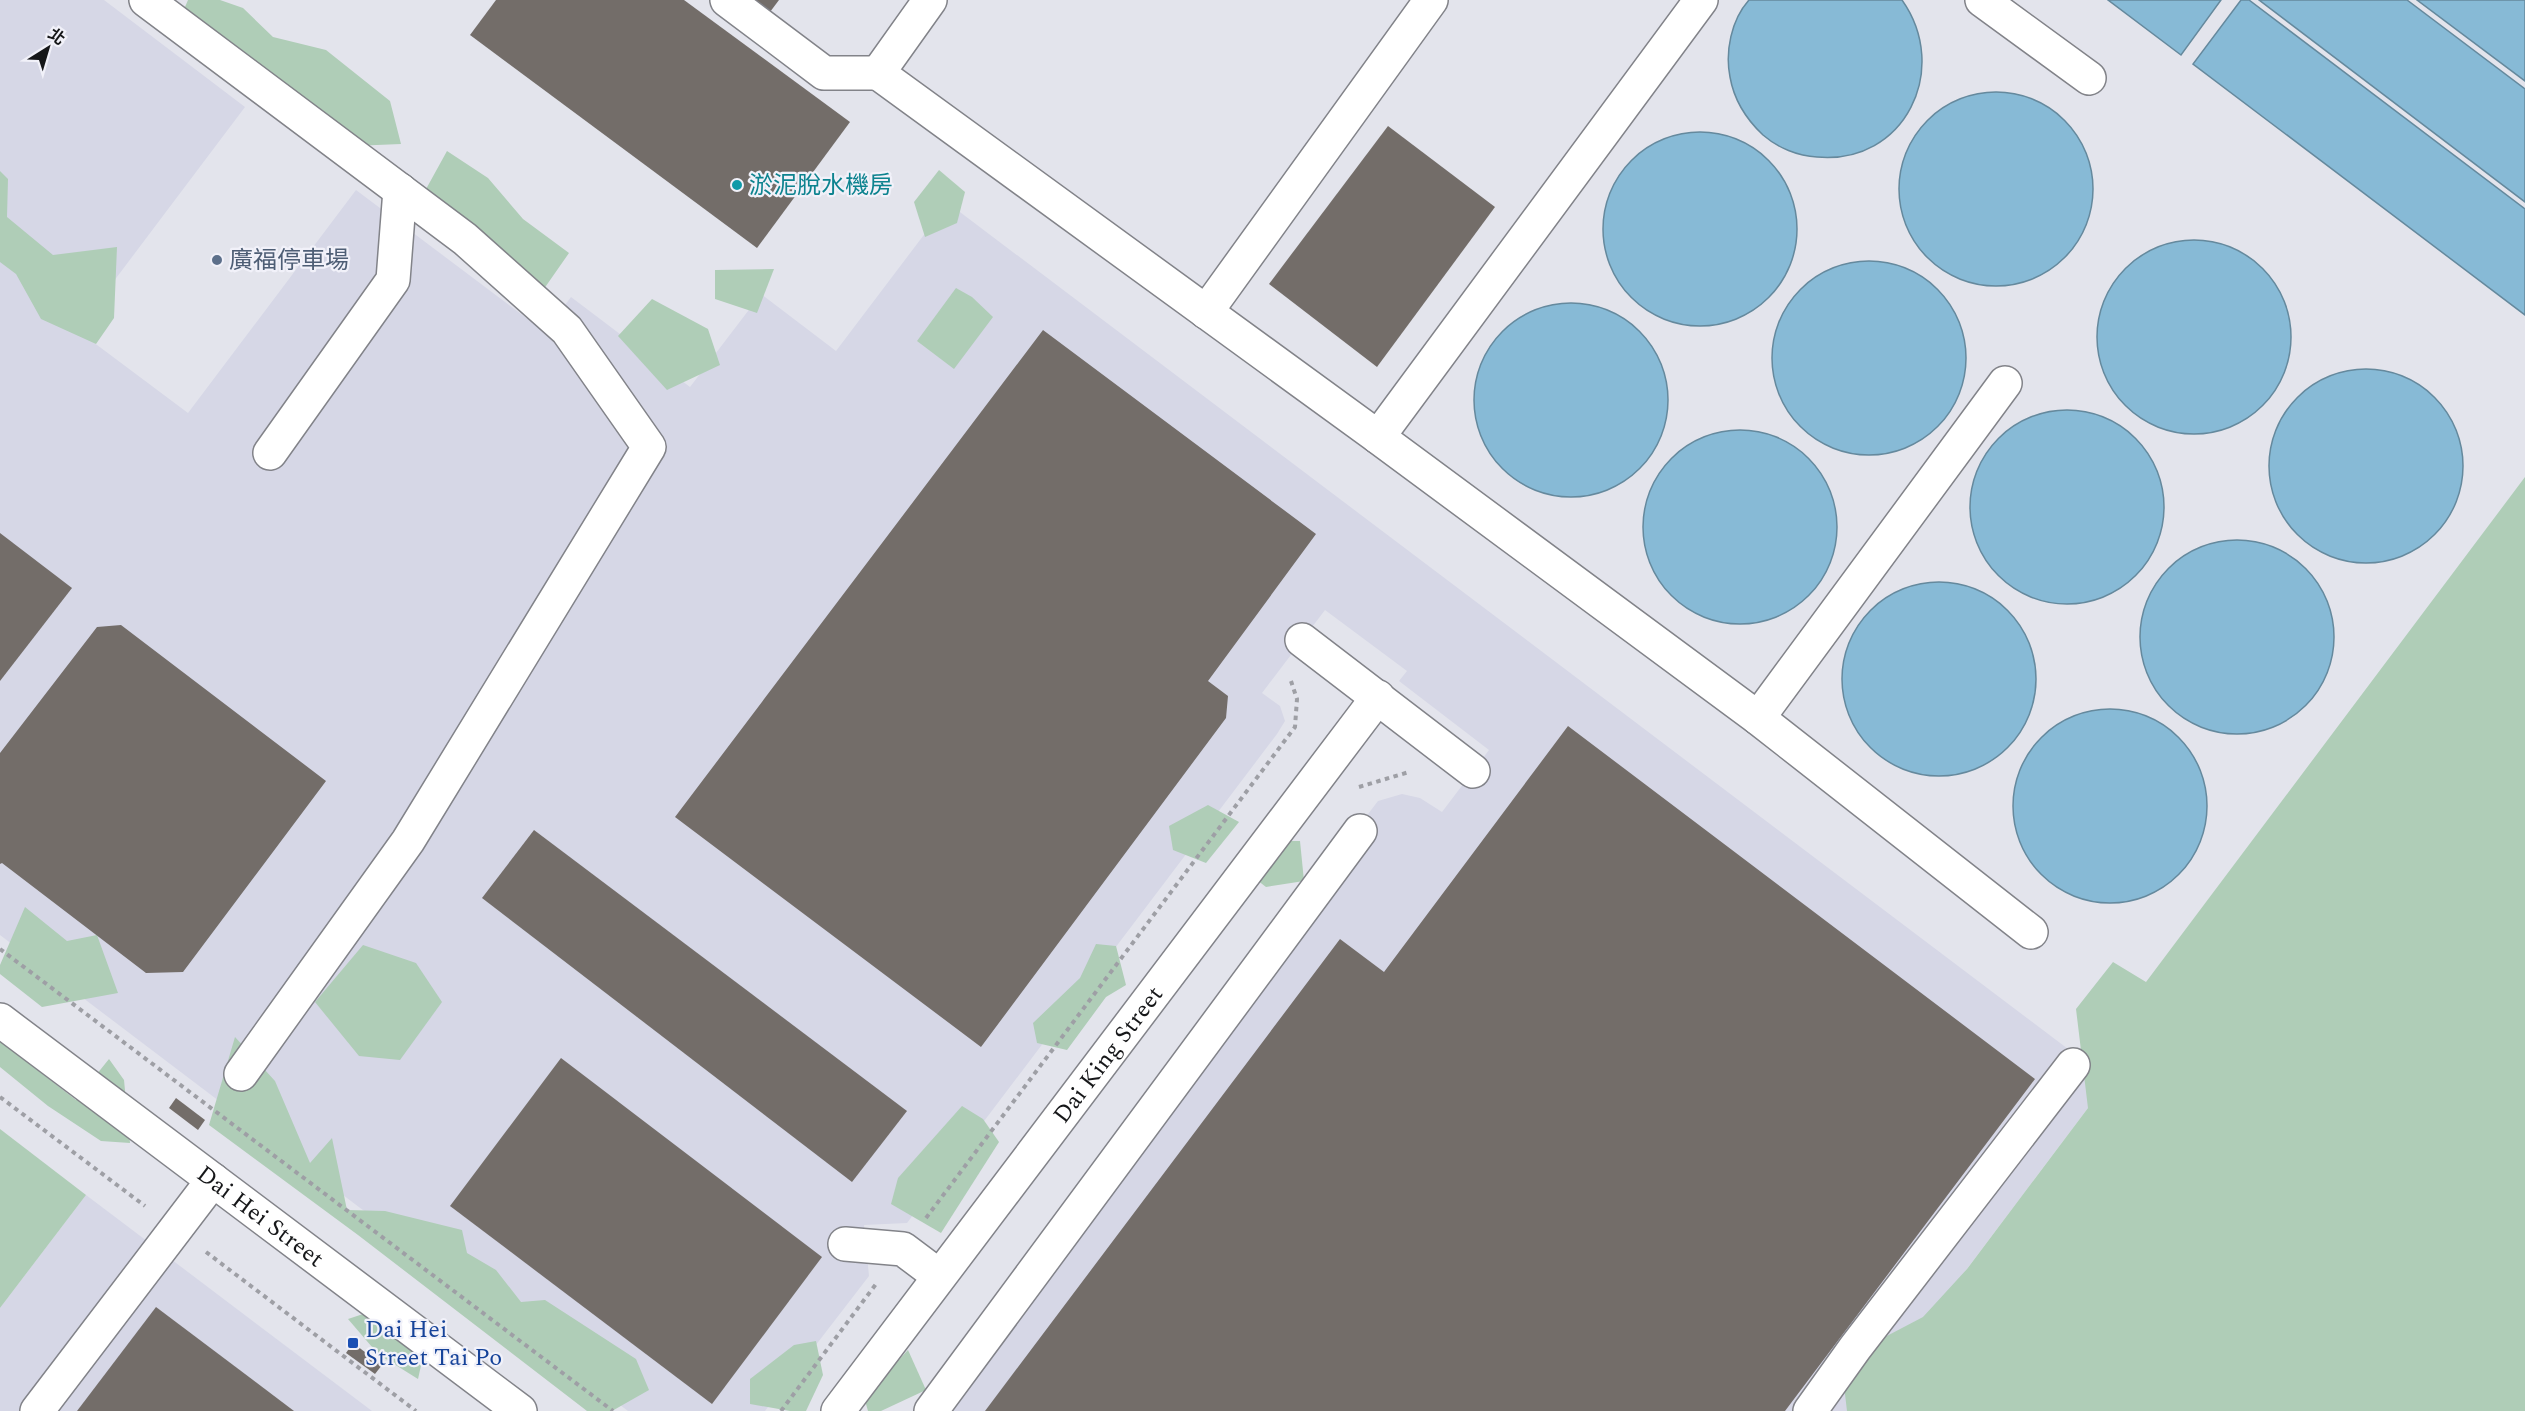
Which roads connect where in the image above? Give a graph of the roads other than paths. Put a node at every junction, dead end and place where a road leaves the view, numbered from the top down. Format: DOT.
graph roads {
  1 [pos="146,0"];
  2 [pos="727,0"];
  3 [pos="930,0"];
  4 [pos="1431,0"];
  5 [pos="1701,0"];
  6 [pos="1982,0"];
  7 [pos="878,73"];
  8 [pos="2090,78"];
  9 [pos="400,190"];
  10 [pos="1206,312"];
  11 [pos="2006,383"];
  12 [pos="1378,437"];
  13 [pos="270,453"];
  14 [pos="1302,640"];
  15 [pos="1377,697"];
  16 [pos="1758,718"];
  17 [pos="1473,771"];
  18 [pos="1360,831"];
  19 [pos="2031,932"];
  20 [pos="0,1020"];
  21 [pos="2073,1065"];
  22 [pos="241,1074"];
  23 [pos="213,1180"];
  24 [pos="845,1244"];
  25 [pos="939,1276"];
  26 [pos="37,1411"];
  27 [pos="520,1411"];
  28 [pos="838,1411"];
  29 [pos="931,1411"];
  30 [pos="1810,1411"];
  1 -- 9 [label="street"];
  2 -- 7 [label="street"];
  3 -- 7 [label="street"];
  4 -- 10 [label="street"];
  5 -- 12 [label="street"];
  6 -- 8 [label="street"];
  7 -- 10 [label="street"];
  9 -- 13 [label="street"];
  9 -- 22 [label="street"];
  10 -- 12 [label="street"];
  11 -- 16 [label="street"];
  12 -- 16 [label="street"];
  14 -- 15 [label="street"];
  15 -- 17 [label="street"];
  15 -- 25 [label="street, Dai King Street"];
  16 -- 19 [label="street"];
  18 -- 29 [label="street"];
  20 -- 23 [label="street, Dai Hei Street"];
  21 -- 30 [label="street"];
  23 -- 26 [label="street"];
  23 -- 27 [label="street, Dai Hei Street"];
  24 -- 25 [label="street"];
  25 -- 28 [label="street, Dai King Street"];
}
